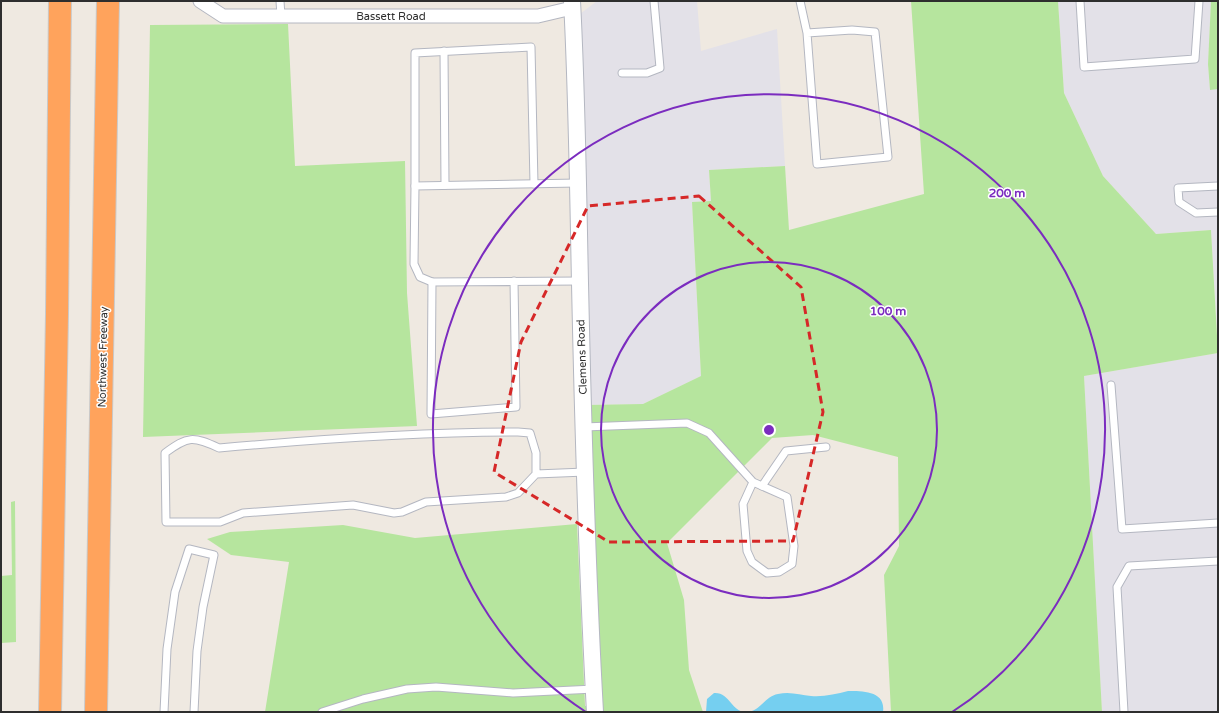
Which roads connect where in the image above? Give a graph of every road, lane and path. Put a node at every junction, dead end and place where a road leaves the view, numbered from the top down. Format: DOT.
graph roads {
  1 [pos="60,1"];
  2 [pos="108,1"];
  3 [pos="200,1"];
  4 [pos="280,1"];
  5 [pos="654,1"];
  6 [pos="800,1"];
  7 [pos="1080,1"];
  8 [pos="1199,1"];
  9 [pos="576,3"];
  10 [pos="281,16"];
  11 [pos="807,33"];
  12 [pos="444,51"];
  13 [pos="622,73"];
  14 [pos="579,183"];
  15 [pos="534,184"];
  16 [pos="445,185"];
  17 [pos="415,186"];
  18 [pos="1218,186"];
  19 [pos="1218,212"];
  20 [pos="514,281"];
  21 [pos="580,281"];
  22 [pos="432,282"];
  23 [pos="1111,385"];
  24 [pos="584,427"];
  25 [pos="826,447"];
  26 [pos="585,472"];
  27 [pos="536,474"];
  28 [pos="752,482"];
  29 [pos="762,486"];
  30 [pos="1218,523"];
  31 [pos="1218,561"];
  32 [pos="594,688"];
  33 [pos="50,712"];
  34 [pos="96,712"];
  35 [pos="164,712"];
  36 [pos="194,712"];
  37 [pos="322,712"];
  38 [pos="595,712"];
  39 [pos="1124,712"];
  1 -- 33 [label="highway"];
  2 -- 34 [label="highway, Northwest Freeway"];
  3 -- 10 [label="street, Bassett Road"];
  4 -- 10 [label="lane"];
  5 -- 13 [label="lane"];
  6 -- 11 [label="lane"];
  7 -- 8 [label="lane"];
  9 -- 10 [label="street, Bassett Road"];
  9 -- 14 [label="street, Clemens Road"];
  11 -- 11 [label="lane"];
  12 -- 15 [label="lane"];
  12 -- 16 [label="lane"];
  12 -- 17 [label="lane"];
  14 -- 15 [label="lane"];
  14 -- 21 [label="street, Clemens Road"];
  15 -- 16 [label="lane"];
  16 -- 17 [label="lane"];
  17 -- 22 [label="lane"];
  18 -- 19 [label="lane"];
  20 -- 21 [label="lane"];
  20 -- 22 [label="lane"];
  20 -- 22 [label="lane"];
  21 -- 24 [label="street, Clemens Road"];
  23 -- 30 [label="lane"];
  24 -- 26 [label="street, Clemens Road"];
  24 -- 28 [label="lane"];
  25 -- 29 [label="lane"];
  26 -- 27 [label="lane"];
  26 -- 32 [label="street, Clemens Road"];
  27 -- 27 [label="lane"];
  28 -- 29 [label="lane"];
  28 -- 29 [label="lane"];
  31 -- 39 [label="lane"];
  32 -- 37 [label="lane"];
  32 -- 38 [label="street, Clemens Road"];
  35 -- 36 [label="lane"];
}
